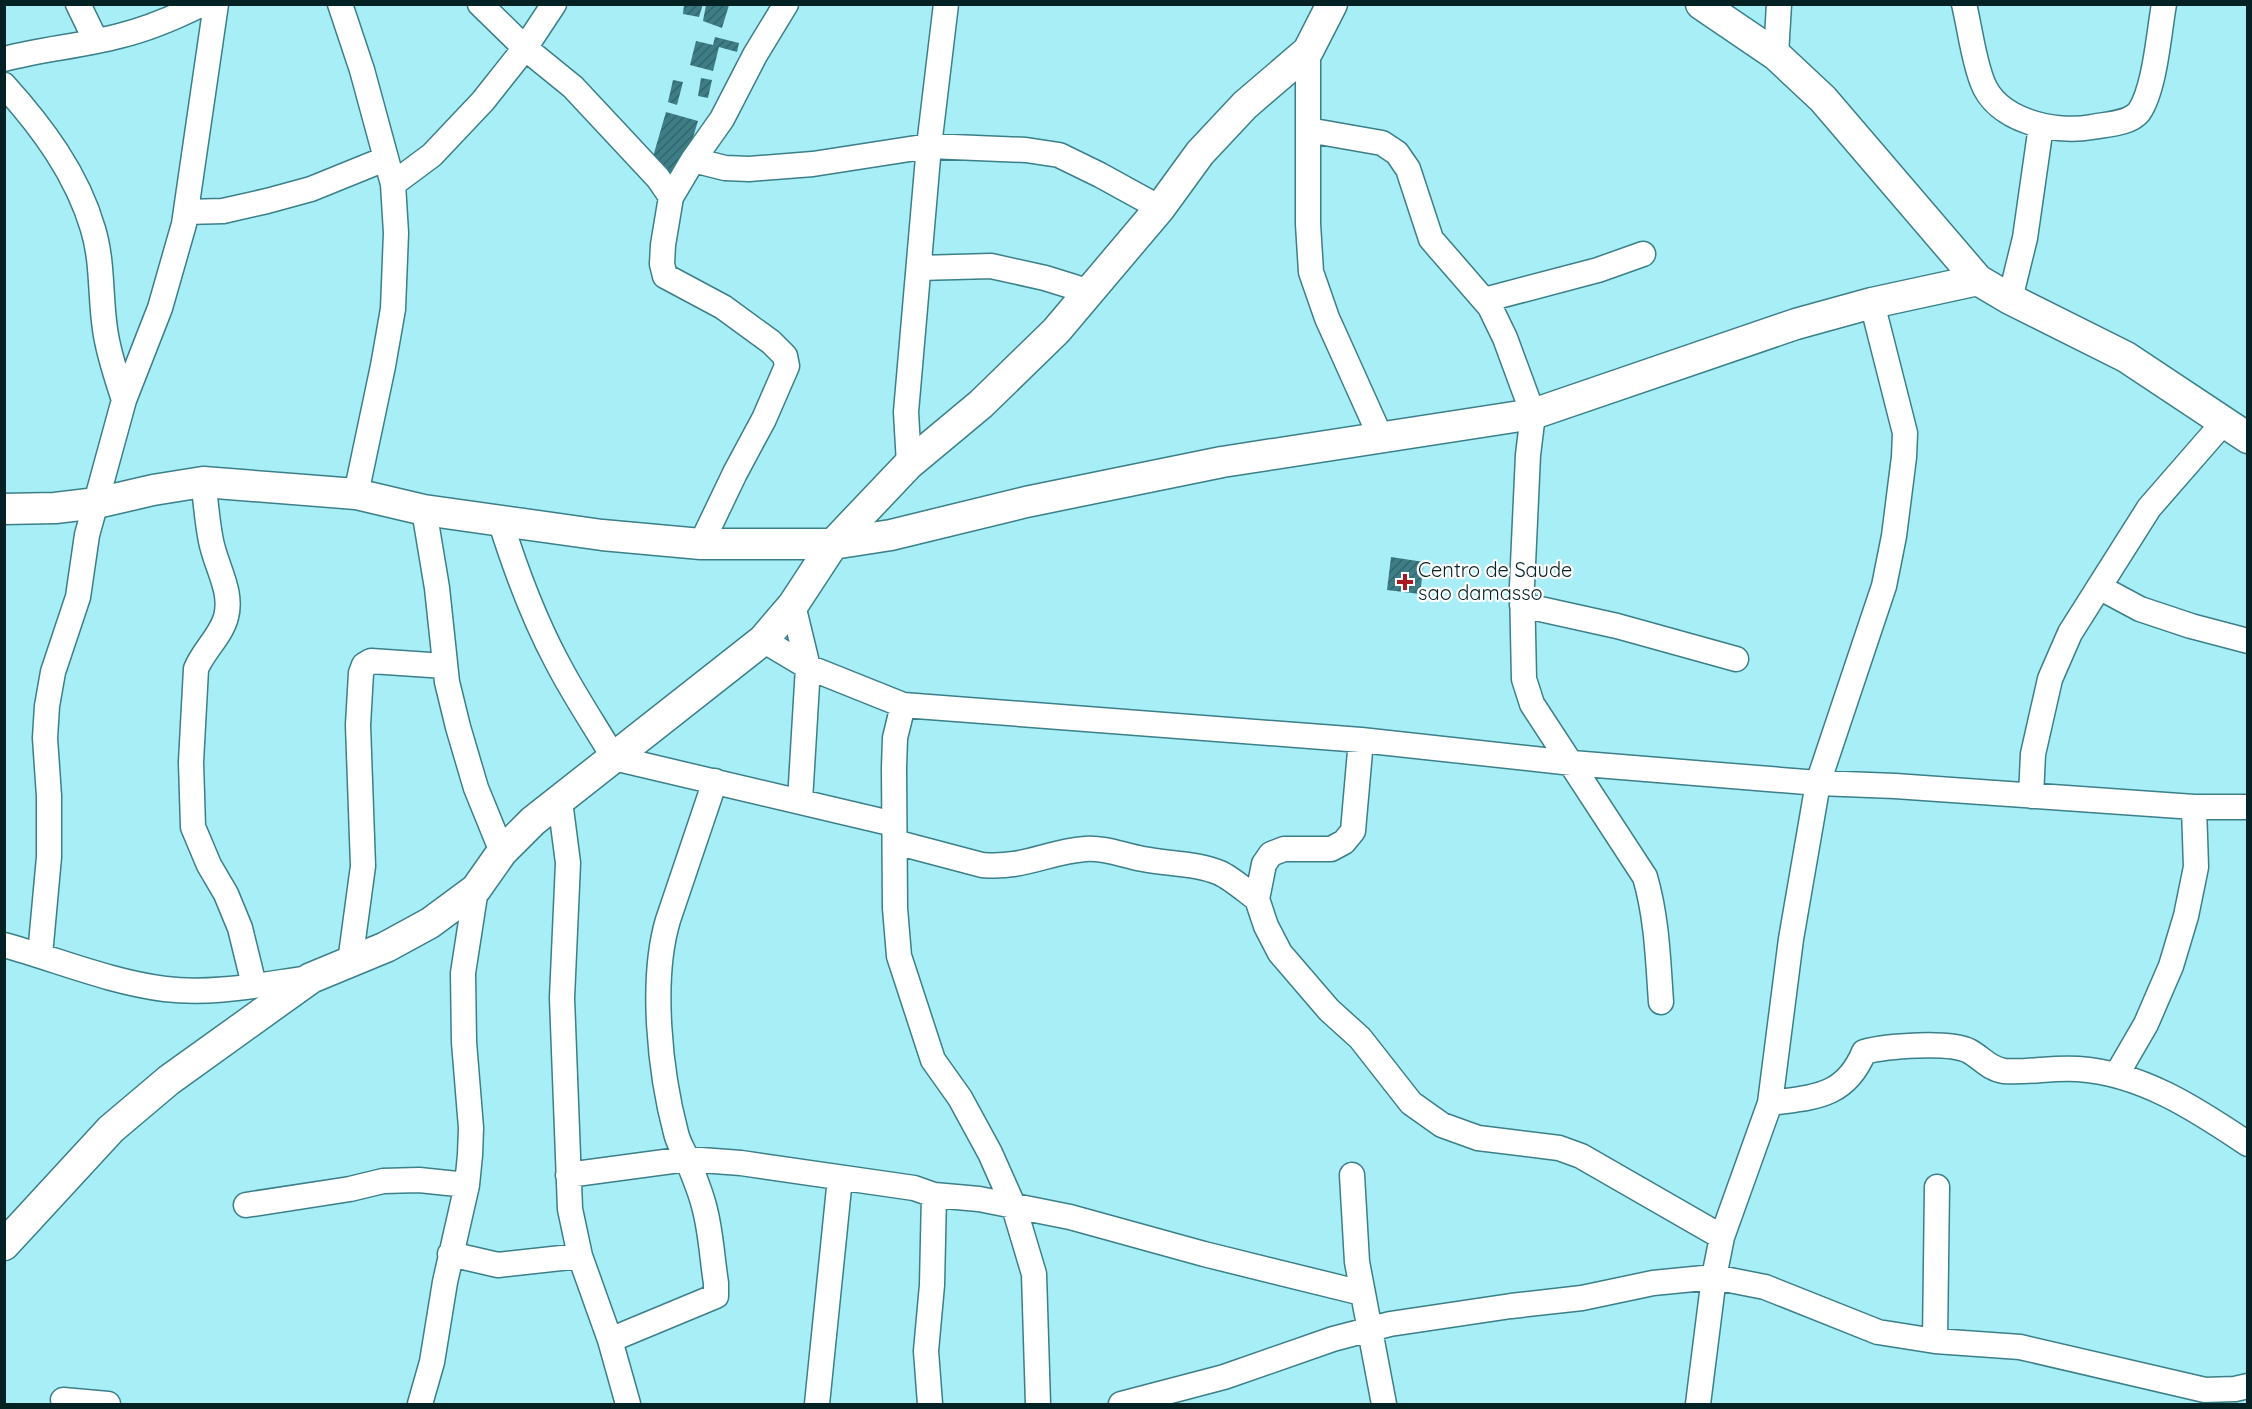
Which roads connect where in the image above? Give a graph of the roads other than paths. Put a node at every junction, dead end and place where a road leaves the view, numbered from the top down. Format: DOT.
graph roads {
  1 [pos="78,4"];
  2 [pos="202,4"];
  3 [pos="216,4"];
  4 [pos="340,4"];
  5 [pos="480,4"];
  6 [pos="554,4"];
  7 [pos="786,4"];
  8 [pos="946,4"];
  9 [pos="1332,4"];
  10 [pos="1701,4"];
  11 [pos="1779,4"];
  12 [pos="1964,4"];
  13 [pos="2164,4"];
  14 [pos="96,41"];
  15 [pos="525,48"];
  16 [pos="1308,51"];
  17 [pos="1776,55"];
  18 [pos="4,59"];
  19 [pos="4,85"];
  20 [pos="2041,126"];
  21 [pos="1308,130"];
  22 [pos="929,146"];
  23 [pos="385,159"];
  24 [pos="693,160"];
  25 [pos="393,184"];
  26 [pos="671,197"];
  27 [pos="1160,208"];
  28 [pos="186,212"];
  29 [pos="1643,254"];
  30 [pos="919,267"];
  31 [pos="1978,280"];
  32 [pos="1090,292"];
  33 [pos="2010,299"];
  34 [pos="1484,300"];
  35 [pos="1872,303"];
  36 [pos="124,400"];
  37 [pos="1533,414"];
  38 [pos="2235,430"];
  39 [pos="1381,438"];
  40 [pos="909,464"];
  41 [pos="203,482"];
  42 [pos="356,494"];
  43 [pos="97,503"];
  44 [pos="4,509"];
  45 [pos="424,510"];
  46 [pos="500,520"];
  47 [pos="833,543"];
  48 [pos="701,544"];
  49 [pos="2099,586"];
  50 [pos="793,605"];
  51 [pos="1522,605"];
  52 [pos="763,640"];
  53 [pos="2247,641"];
  54 [pos="1736,659"];
  55 [pos="445,666"];
  56 [pos="808,667"];
  57 [pos="903,705"];
  58 [pos="1361,740"];
  59 [pos="614,758"];
  60 [pos="1572,763"];
  61 [pos="715,781"];
  62 [pos="1818,783"];
  63 [pos="2031,796"];
  64 [pos="560,801"];
  65 [pos="800,801"];
  66 [pos="2194,807"];
  67 [pos="2247,807"];
  68 [pos="894,833"];
  69 [pos="502,852"];
  70 [pos="476,890"];
  71 [pos="1257,899"];
  72 [pos="4,945"];
  73 [pos="40,955"];
  74 [pos="350,962"];
  75 [pos="311,978"];
  76 [pos="254,985"];
  77 [pos="1661,1002"];
  78 [pos="2117,1074"];
  79 [pos="1770,1103"];
  80 [pos="2247,1144"];
  81 [pos="687,1159"];
  82 [pos="568,1175"];
  83 [pos="1352,1175"];
  84 [pos="840,1178"];
  85 [pos="466,1185"];
  86 [pos="1937,1187"];
  87 [pos="934,1195"];
  88 [pos="246,1205"];
  89 [pos="1014,1208"];
  90 [pos="1722,1237"];
  91 [pos="4,1245"];
  92 [pos="450,1254"];
  93 [pos="580,1256"];
  94 [pos="1714,1277"];
  95 [pos="1362,1293"];
  96 [pos="1370,1331"];
  97 [pos="610,1340"];
  98 [pos="1935,1341"];
  99 [pos="2247,1386"];
  100 [pos="63,1400"];
  101 [pos="108,1404"];
  102 [pos="420,1404"];
  103 [pos="628,1404"];
  104 [pos="817,1404"];
  105 [pos="930,1404"];
  106 [pos="1038,1404"];
  107 [pos="1121,1404"];
  108 [pos="1384,1404"];
  109 [pos="1698,1404"];
  1 -- 14 [label="street"];
  2 -- 14 [label="street"];
  3 -- 28 [label="street"];
  4 -- 23 [label="street"];
  5 -- 15 [label="street"];
  6 -- 15 [label="street"];
  7 -- 24 [label="street"];
  8 -- 22 [label="street"];
  9 -- 16 [label="street"];
  10 -- 17 [label="street"];
  11 -- 17 [label="street"];
  12 -- 20 [label="street"];
  13 -- 20 [label="street"];
  14 -- 18 [label="street"];
  15 -- 25 [label="street"];
  15 -- 26 [label="street"];
  16 -- 21 [label="street"];
  16 -- 27 [label="street"];
  17 -- 31 [label="street"];
  19 -- 36 [label="street"];
  20 -- 33 [label="street"];
  21 -- 34 [label="street"];
  21 -- 39 [label="street"];
  22 -- 24 [label="street"];
  22 -- 27 [label="street"];
  22 -- 30 [label="street"];
  23 -- 25 [label="street"];
  23 -- 28 [label="street"];
  24 -- 26 [label="street"];
  25 -- 42 [label="street"];
  26 -- 48 [label="street"];
  27 -- 32 [label="street"];
  28 -- 36 [label="street"];
  29 -- 34 [label="street"];
  30 -- 32 [label="street"];
  30 -- 40 [label="street"];
  31 -- 33 [label="street"];
  31 -- 35 [label="street"];
  32 -- 40 [label="street"];
  33 -- 38 [label="street"];
  34 -- 37 [label="street"];
  35 -- 37 [label="street"];
  35 -- 62 [label="street"];
  36 -- 43 [label="street"];
  37 -- 39 [label="street"];
  37 -- 51 [label="street"];
  38 -- 49 [label="street"];
  39 -- 47 [label="street"];
  40 -- 47 [label="street"];
  41 -- 42 [label="street"];
  41 -- 43 [label="street"];
  41 -- 76 [label="street"];
  42 -- 45 [label="street"];
  43 -- 44 [label="street"];
  43 -- 73 [label="street"];
  45 -- 46 [label="street"];
  45 -- 55 [label="street"];
  46 -- 48 [label="street"];
  46 -- 59 [label="street"];
  47 -- 48 [label="street"];
  47 -- 50 [label="street"];
  49 -- 53 [label="street"];
  49 -- 63 [label="street"];
  50 -- 52 [label="street"];
  50 -- 56 [label="street"];
  51 -- 54 [label="street"];
  51 -- 60 [label="street"];
  52 -- 56 [label="street"];
  52 -- 59 [label="street"];
  55 -- 69 [label="street"];
  55 -- 74 [label="street"];
  56 -- 57 [label="street"];
  56 -- 65 [label="street"];
  57 -- 58 [label="street"];
  57 -- 68 [label="street"];
  58 -- 60 [label="street"];
  58 -- 71 [label="street"];
  59 -- 61 [label="street"];
  59 -- 64 [label="street"];
  60 -- 62 [label="street"];
  60 -- 77 [label="street"];
  61 -- 65 [label="street"];
  61 -- 81 [label="street"];
  62 -- 63 [label="street"];
  62 -- 79 [label="street"];
  63 -- 66 [label="street"];
  64 -- 69 [label="street"];
  64 -- 82 [label="street"];
  65 -- 68 [label="street"];
  66 -- 67 [label="street"];
  66 -- 78 [label="street"];
  68 -- 71 [label="street"];
  68 -- 89 [label="street"];
  69 -- 70 [label="street"];
  70 -- 74 [label="street"];
  70 -- 85 [label="street"];
  71 -- 90 [label="street"];
  72 -- 73 [label="street"];
  73 -- 76 [label="street"];
  74 -- 75 [label="street"];
  75 -- 76 [label="street"];
  75 -- 91 [label="street"];
  78 -- 79 [label="street"];
  78 -- 80 [label="street"];
  79 -- 90 [label="street"];
  81 -- 82 [label="street"];
  81 -- 84 [label="street"];
  81 -- 97 [label="street"];
  82 -- 93 [label="street"];
  83 -- 95 [label="street"];
  84 -- 87 [label="street"];
  84 -- 104 [label="street"];
  85 -- 88 [label="street"];
  85 -- 92 [label="street"];
  86 -- 98 [label="street"];
  87 -- 89 [label="street"];
  87 -- 105 [label="street"];
  89 -- 95 [label="street"];
  89 -- 106 [label="street"];
  90 -- 94 [label="street"];
  92 -- 93 [label="street"];
  92 -- 102 [label="street"];
  93 -- 97 [label="street"];
  94 -- 96 [label="street"];
  94 -- 98 [label="street"];
  94 -- 109 [label="street"];
  95 -- 96 [label="street"];
  96 -- 107 [label="street"];
  96 -- 108 [label="street"];
  97 -- 103 [label="street"];
  98 -- 99 [label="street"];
  100 -- 101 [label="street"];
}
